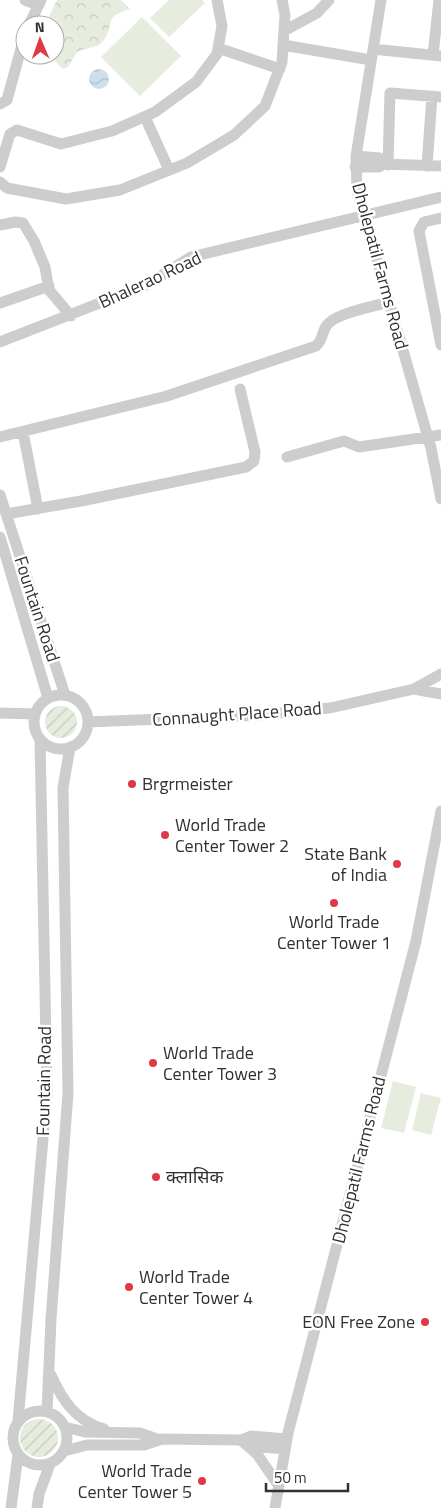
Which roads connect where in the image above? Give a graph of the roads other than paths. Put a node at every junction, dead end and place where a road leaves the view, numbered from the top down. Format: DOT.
graph roads {
  1 [pos="24,0"];
  2 [pos="217,0"];
  3 [pos="282,0"];
  4 [pos="329,0"];
  5 [pos="381,0"];
  6 [pos="439,0"];
  7 [pos="40,3"];
  8 [pos="34,15"];
  9 [pos="284,31"];
  10 [pos="438,40"];
  11 [pos="283,46"];
  12 [pos="218,48"];
  13 [pos="372,54"];
  14 [pos="437,56"];
  15 [pos="17,65"];
  16 [pos="280,68"];
  17 [pos="437,97"];
  18 [pos="1,105"];
  19 [pos="145,116"];
  20 [pos="356,162"];
  21 [pos="386,165"];
  22 [pos="427,166"];
  23 [pos="441,166"];
  24 [pos="0,168"];
  25 [pos="169,170"];
  26 [pos="0,182"];
  27 [pos="441,198"];
  28 [pos="363,218"];
  29 [pos="441,218"];
  30 [pos="0,225"];
  31 [pos="49,286"];
  32 [pos="388,302"];
  33 [pos="0,303"];
  34 [pos="71,316"];
  35 [pos="0,342"];
  36 [pos="441,345"];
  37 [pos="240,389"];
  38 [pos="23,432"];
  39 [pos="441,434"];
  40 [pos="427,436"];
  41 [pos="0,437"];
  42 [pos="287,457"];
  43 [pos="0,495"];
  44 [pos="441,499"];
  45 [pos="38,509"];
  46 [pos="6,514"];
  47 [pos="0,537"];
  48 [pos="441,674"];
  49 [pos="414,689"];
  50 [pos="441,694"];
  51 [pos="65,695"];
  52 [pos="48,698"];
  53 [pos="0,712"];
  54 [pos="35,714"];
  55 [pos="88,722"];
  56 [pos="40,739"];
  57 [pos="70,747"];
  58 [pos="441,811"];
  59 [pos="49,1370"];
  60 [pos="47,1412"];
  61 [pos="18,1421"];
  62 [pos="65,1427"];
  63 [pos="113,1432"];
  64 [pos="157,1439"];
  65 [pos="246,1443"];
  66 [pos="286,1444"];
  67 [pos="64,1451"];
  68 [pos="18,1455"];
  69 [pos="50,1464"];
  70 [pos="279,1486"];
  71 [pos="12,1508"];
  72 [pos="37,1508"];
  73 [pos="276,1508"];
  1 -- 7 [label="street"];
  2 -- 12 [label="street"];
  3 -- 9 [label="street"];
  4 -- 9 [label="street"];
  5 -- 13 [label="street, Dholepatil Farms Road"];
  6 -- 10 [label="street"];
  7 -- 8 [label="street"];
  9 -- 11 [label="street"];
  10 -- 14 [label="street"];
  11 -- 13 [label="street"];
  11 -- 16 [label="street"];
  12 -- 16 [label="street"];
  12 -- 19 [label="street"];
  13 -- 14 [label="street"];
  13 -- 20 [label="street, Dholepatil Farms Road"];
  15 -- 18 [label="street"];
  16 -- 25 [label="street"];
  17 -- 21 [label="street"];
  17 -- 22 [label="street"];
  19 -- 24 [label="street"];
  19 -- 25 [label="street"];
  20 -- 21 [label="street"];
  20 -- 28 [label="street, Dholepatil Farms Road"];
  21 -- 22 [label="street"];
  22 -- 23 [label="street"];
  25 -- 26 [label="street"];
  27 -- 28 [label="street, Bhalerao Road"];
  28 -- 32 [label="street, Dholepatil Farms Road"];
  28 -- 34 [label="street, Bhalerao Road"];
  29 -- 36 [label="street"];
  30 -- 31 [label="street"];
  31 -- 33 [label="street"];
  31 -- 34 [label="street"];
  32 -- 38 [label="street"];
  32 -- 40 [label="street, Dholepatil Farms Road"];
  34 -- 35 [label="street, Bhalerao Road"];
  37 -- 45 [label="street"];
  38 -- 41 [label="street"];
  38 -- 45 [label="street"];
  39 -- 40 [label="street"];
  40 -- 42 [label="street"];
  40 -- 44 [label="street, Dholepatil Farms Road"];
  43 -- 46 [label="street, Fountain Road"];
  45 -- 46 [label="street"];
  46 -- 51 [label="street, Fountain Road"];
  47 -- 52 [label="street, Fountain Road"];
  48 -- 49 [label="street, Connaught Place Road"];
  49 -- 50 [label="street, Connaught Place Road"];
  49 -- 55 [label="street, Connaught Place Road"];
  51 -- 52 [label="street"];
  51 -- 55 [label="street"];
  52 -- 54 [label="street"];
  53 -- 54 [label="street"];
  54 -- 56 [label="street, Fountain Road"];
  55 -- 57 [label="street"];
  56 -- 57 [label="street"];
  56 -- 61 [label="street, Fountain Road"];
  57 -- 59 [label="street, Fountain Road"];
  58 -- 66 [label="street, Dholepatil Farms Road"];
  59 -- 60 [label="street, Fountain Road"];
  59 -- 63 [label="street"];
  60 -- 61 [label="street"];
  60 -- 62 [label="street"];
  61 -- 68 [label="street, Fountain Road"];
  62 -- 63 [label="street"];
  62 -- 67 [label="street"];
  63 -- 64 [label="street"];
  64 -- 65 [label="street"];
  64 -- 67 [label="street"];
  65 -- 66 [label="street"];
  65 -- 70 [label="street"];
  66 -- 70 [label="street, Dholepatil Farms Road"];
  67 -- 69 [label="street"];
  68 -- 69 [label="street"];
  68 -- 71 [label="street, Fountain Road"];
  69 -- 72 [label="street"];
  70 -- 73 [label="street, Dholepatil Farms Road"];
}
